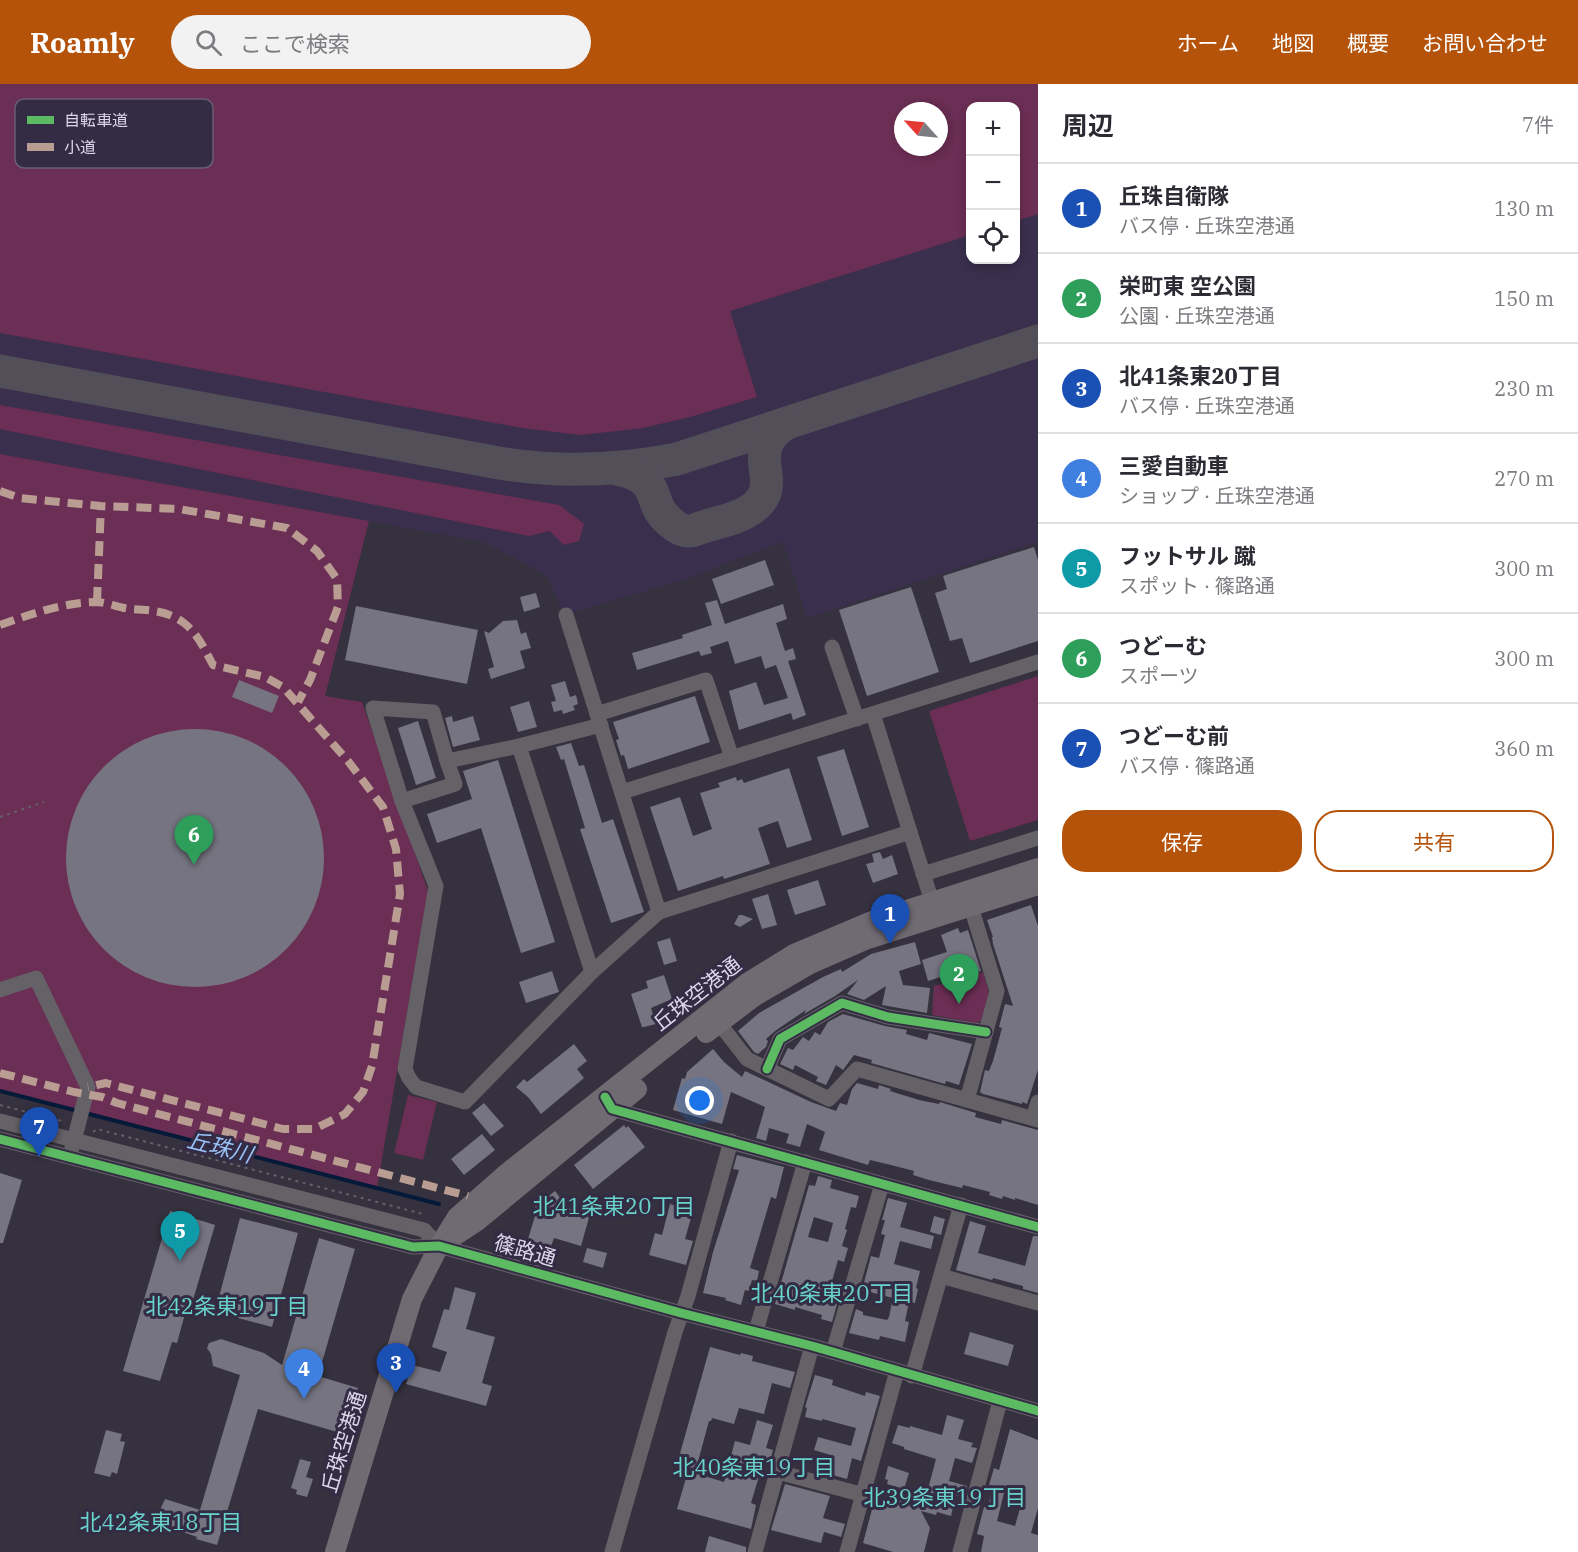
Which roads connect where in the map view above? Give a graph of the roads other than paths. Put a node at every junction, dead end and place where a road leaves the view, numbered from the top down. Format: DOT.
graph roads {
  1 [pos="566,615"];
  2 [pos="832,647"];
  3 [pos="1038,662"];
  4 [pos="873,714"];
  5 [pos="857,719"];
  6 [pos="599,720"];
  7 [pos="519,746"];
  8 [pos="732,758"];
  9 [pos="447,761"];
  10 [pos="622,792"];
  11 [pos="402,801"];
  12 [pos="910,832"];
  13 [pos="1038,838"];
  14 [pos="1038,868"];
  15 [pos="923,874"];
  16 [pos="1038,885"];
  17 [pos="971,906"];
  18 [pos="935,910"];
  19 [pos="659,912"];
  20 [pos="592,972"];
  21 [pos="0,990"];
  22 [pos="719,1023"];
  23 [pos="986,1032"];
  24 [pos="767,1069"];
  25 [pos="967,1100"];
  26 [pos="1038,1102"];
  27 [pos="608,1103"];
  28 [pos="1036,1119"];
  29 [pos="0,1121"];
  30 [pos="77,1133"];
  31 [pos="0,1139"];
  32 [pos="731,1141"];
  33 [pos="69,1157"];
  34 [pos="805,1162"];
  35 [pos="882,1184"];
  36 [pos="961,1206"];
  37 [pos="1038,1227"];
  38 [pos="439,1246"];
  39 [pos="941,1276"];
  40 [pos="1038,1303"];
  41 [pos="681,1314"];
  42 [pos="756,1331"];
  43 [pos="812,1346"];
  44 [pos="833,1352"];
  45 [pos="897,1371"];
  46 [pos="912,1376"];
  47 [pos="1000,1401"];
  48 [pos="1038,1412"];
  49 [pos="778,1472"];
  50 [pos="864,1495"];
  51 [pos="335,1552"];
  52 [pos="612,1552"];
  53 [pos="755,1552"];
  54 [pos="847,1552"];
  55 [pos="960,1552"];
  1 -- 6 [label="street"];
  2 -- 5 [label="street"];
  3 -- 4 [label="street"];
  4 -- 5 [label="street"];
  4 -- 12 [label="street"];
  5 -- 8 [label="street"];
  6 -- 7 [label="street"];
  6 -- 8 [label="street"];
  6 -- 10 [label="street"];
  7 -- 9 [label="street"];
  7 -- 20 [label="street"];
  8 -- 10 [label="street"];
  9 -- 11 [label="street"];
  9 -- 11 [label="street"];
  10 -- 19 [label="street"];
  11 -- 20 [label="street"];
  12 -- 15 [label="street"];
  12 -- 19 [label="street"];
  13 -- 15 [label="street"];
  14 -- 18 [label="main road, 丘珠空港通"];
  15 -- 18 [label="street"];
  16 -- 17 [label="main road, 丘珠空港通"];
  17 -- 18 [label="main road, 丘珠空港通"];
  17 -- 23 [label="street"];
  18 -- 22 [label="main road, 丘珠空港通"];
  18 -- 27 [label="main road, 丘珠空港通"];
  19 -- 20 [label="street"];
  21 -- 30 [label="street"];
  22 -- 24 [label="street"];
  22 -- 27 [label="main road, 丘珠空港通"];
  23 -- 24 [label="street"];
  23 -- 25 [label="street"];
  24 -- 25 [label="street"];
  25 -- 28 [label="street"];
  26 -- 28 [label="street"];
  27 -- 32 [label="street"];
  27 -- 38 [label="main road, 丘珠空港通"];
  29 -- 30 [label="street, 篠路通"];
  30 -- 33 [label="street"];
  30 -- 38 [label="street, 篠路通"];
  31 -- 33 [label="street, 篠路通"];
  32 -- 34 [label="street"];
  32 -- 41 [label="street"];
  33 -- 38 [label="street, 篠路通"];
  34 -- 35 [label="street"];
  34 -- 42 [label="street"];
  35 -- 36 [label="street"];
  35 -- 44 [label="street"];
  36 -- 37 [label="street"];
  36 -- 39 [label="street"];
  38 -- 41 [label="street, 篠路通"];
  38 -- 51 [label="main road, 丘珠空港通"];
  39 -- 40 [label="street"];
  39 -- 46 [label="street"];
  41 -- 42 [label="street, 篠路通"];
  41 -- 52 [label="street"];
  42 -- 43 [label="street, 篠路通"];
  43 -- 44 [label="street, 篠路通"];
  43 -- 49 [label="street"];
  44 -- 45 [label="street, 篠路通"];
  45 -- 46 [label="street, 篠路通"];
  45 -- 50 [label="street"];
  46 -- 47 [label="street, 篠路通"];
  47 -- 48 [label="street, 篠路通"];
  47 -- 55 [label="street"];
  49 -- 50 [label="street"];
  49 -- 53 [label="street"];
  50 -- 54 [label="street"];
}
